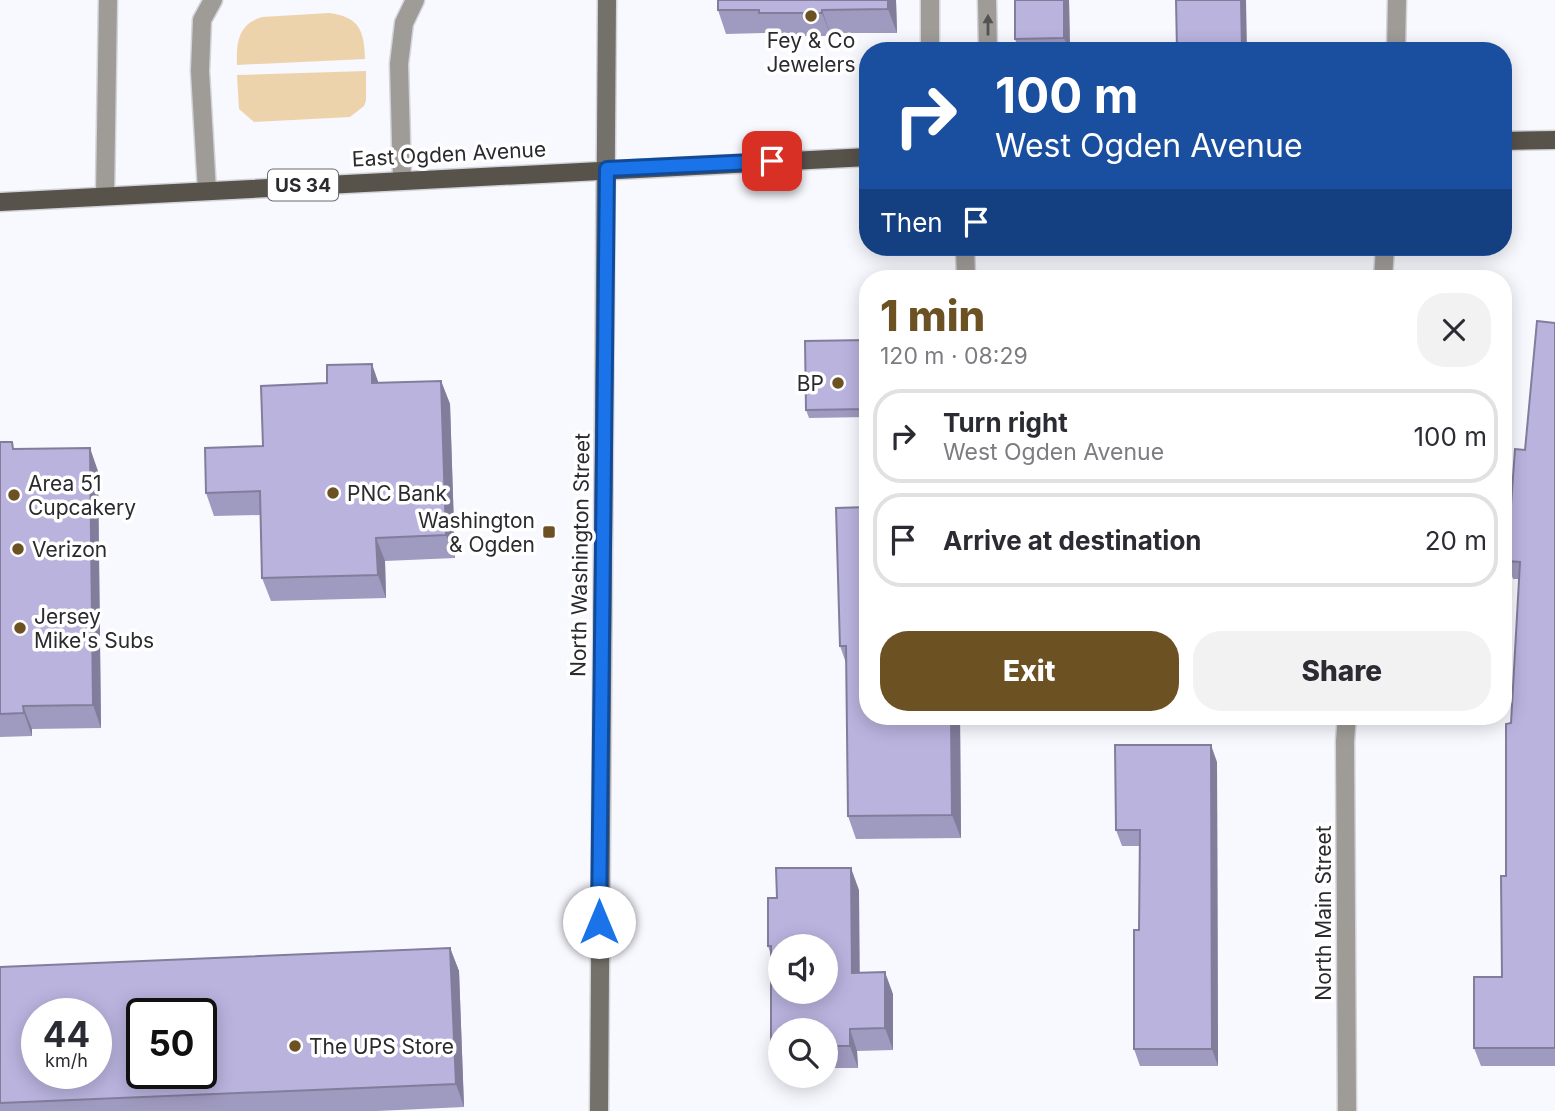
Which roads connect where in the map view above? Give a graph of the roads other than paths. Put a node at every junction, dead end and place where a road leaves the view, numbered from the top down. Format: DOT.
graph roads {
  1 [pos="108,0"];
  2 [pos="212,0"];
  3 [pos="415,0"];
  4 [pos="607,0"];
  5 [pos="930,0"];
  6 [pos="988,0"];
  7 [pos="1397,0"];
  8 [pos="930,42"];
  9 [pos="988,42"];
  10 [pos="1396,42"];
  11 [pos="1555,140"];
  12 [pos="1512,141"];
  13 [pos="859,157"];
  14 [pos="607,169"];
  15 [pos="402,180"];
  16 [pos="207,191"];
  17 [pos="105,196"];
  18 [pos="0,201"];
  19 [pos="1346,725"];
  20 [pos="599,1111"];
  21 [pos="1347,1111"];
  1 -- 17 [label="street"];
  2 -- 16 [label="street"];
  3 -- 15 [label="street"];
  4 -- 14 [label="main road, North Washington Street"];
  5 -- 8 [label="street"];
  9 -- 6 [label="street, one-way"];
  7 -- 10 [label="street"];
  11 -- 12 [label="main road"];
  13 -- 14 [label="main road, US 34"];
  14 -- 15 [label="main road, East Ogden Avenue / US 34"];
  14 -- 20 [label="main road, North Washington Street"];
  15 -- 16 [label="main road, East Ogden Avenue / US 34"];
  16 -- 17 [label="main road, East Ogden Avenue / US 34"];
  17 -- 18 [label="main road, East Ogden Avenue / US 34"];
  19 -- 21 [label="street, North Main Street"];
}
